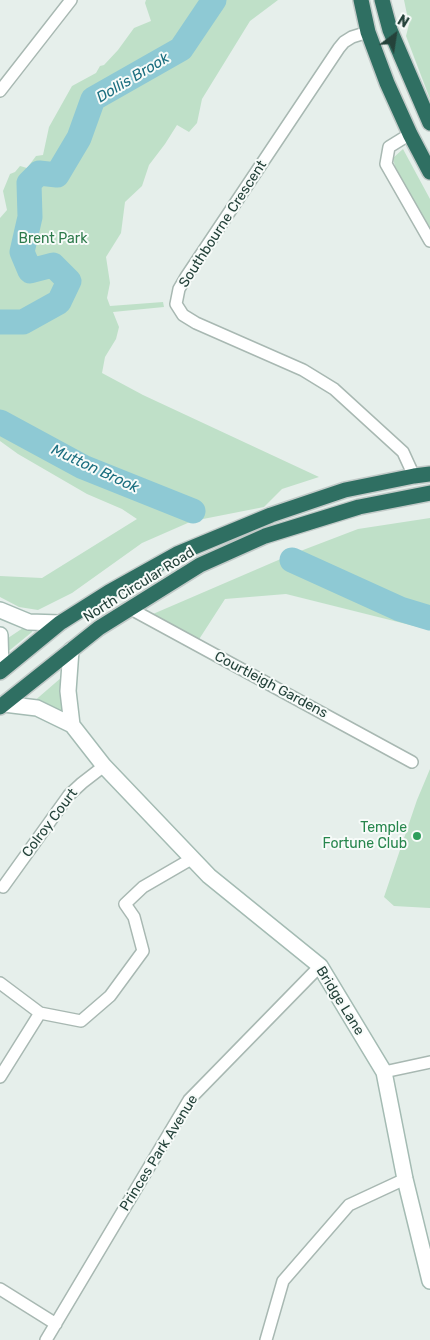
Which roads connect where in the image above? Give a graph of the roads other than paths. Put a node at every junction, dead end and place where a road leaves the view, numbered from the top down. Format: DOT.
graph roads {
  1 [pos="71,0"];
  2 [pos="361,0"];
  3 [pos="382,0"];
  4 [pos="368,32"];
  5 [pos="0,91"];
  6 [pos="430,124"];
  7 [pos="410,134"];
  8 [pos="430,172"];
  9 [pos="430,240"];
  10 [pos="430,474"];
  11 [pos="414,476"];
  12 [pos="430,493"];
  13 [pos="129,608"];
  14 [pos="0,610"];
  15 [pos="60,623"];
  16 [pos="0,635"];
  17 [pos="71,650"];
  18 [pos="1,671"];
  19 [pos="2,706"];
  20 [pos="72,725"];
  21 [pos="412,762"];
  22 [pos="104,766"];
  23 [pos="193,858"];
  24 [pos="3,887"];
  25 [pos="320,966"];
  26 [pos="0,983"];
  27 [pos="40,1013"];
  28 [pos="430,1062"];
  29 [pos="384,1072"];
  30 [pos="0,1076"];
  31 [pos="405,1179"];
  32 [pos="425,1240"];
  33 [pos="430,1280"];
  34 [pos="0,1289"];
  35 [pos="56,1324"];
  36 [pos="46,1340"];
  37 [pos="266,1340"];
  1 -- 5 [label="street"];
  2 -- 4 [label="highway"];
  3 -- 6 [label="highway"];
  4 -- 7 [label="highway"];
  4 -- 11 [label="street, Southbourne Crescent"];
  7 -- 8 [label="highway"];
  7 -- 9 [label="street"];
  10 -- 11 [label="highway, North Circular Road"];
  11 -- 15 [label="highway, North Circular Road"];
  12 -- 13 [label="highway, North Circular Road"];
  13 -- 17 [label="highway, North Circular Road"];
  13 -- 21 [label="street, Courtleigh Gardens"];
  14 -- 15 [label="street"];
  15 -- 18 [label="highway, North Circular Road"];
  16 -- 18 [label="street"];
  17 -- 19 [label="highway, North Circular Road"];
  17 -- 20 [label="street"];
  19 -- 20 [label="street, Bridge Lane"];
  20 -- 22 [label="street, Bridge Lane"];
  22 -- 23 [label="street, Bridge Lane"];
  22 -- 24 [label="street, Colroy Court"];
  23 -- 25 [label="street, Bridge Lane"];
  23 -- 27 [label="street"];
  25 -- 29 [label="street, Bridge Lane"];
  25 -- 35 [label="street, Princes Park Avenue"];
  26 -- 27 [label="street"];
  27 -- 30 [label="street"];
  28 -- 29 [label="street"];
  29 -- 31 [label="street, Bridge Lane"];
  31 -- 32 [label="street, Bridge Lane"];
  31 -- 37 [label="street"];
  32 -- 33 [label="street, Bridge Lane"];
  34 -- 35 [label="street"];
  35 -- 36 [label="street, Princes Park Avenue"];
}
